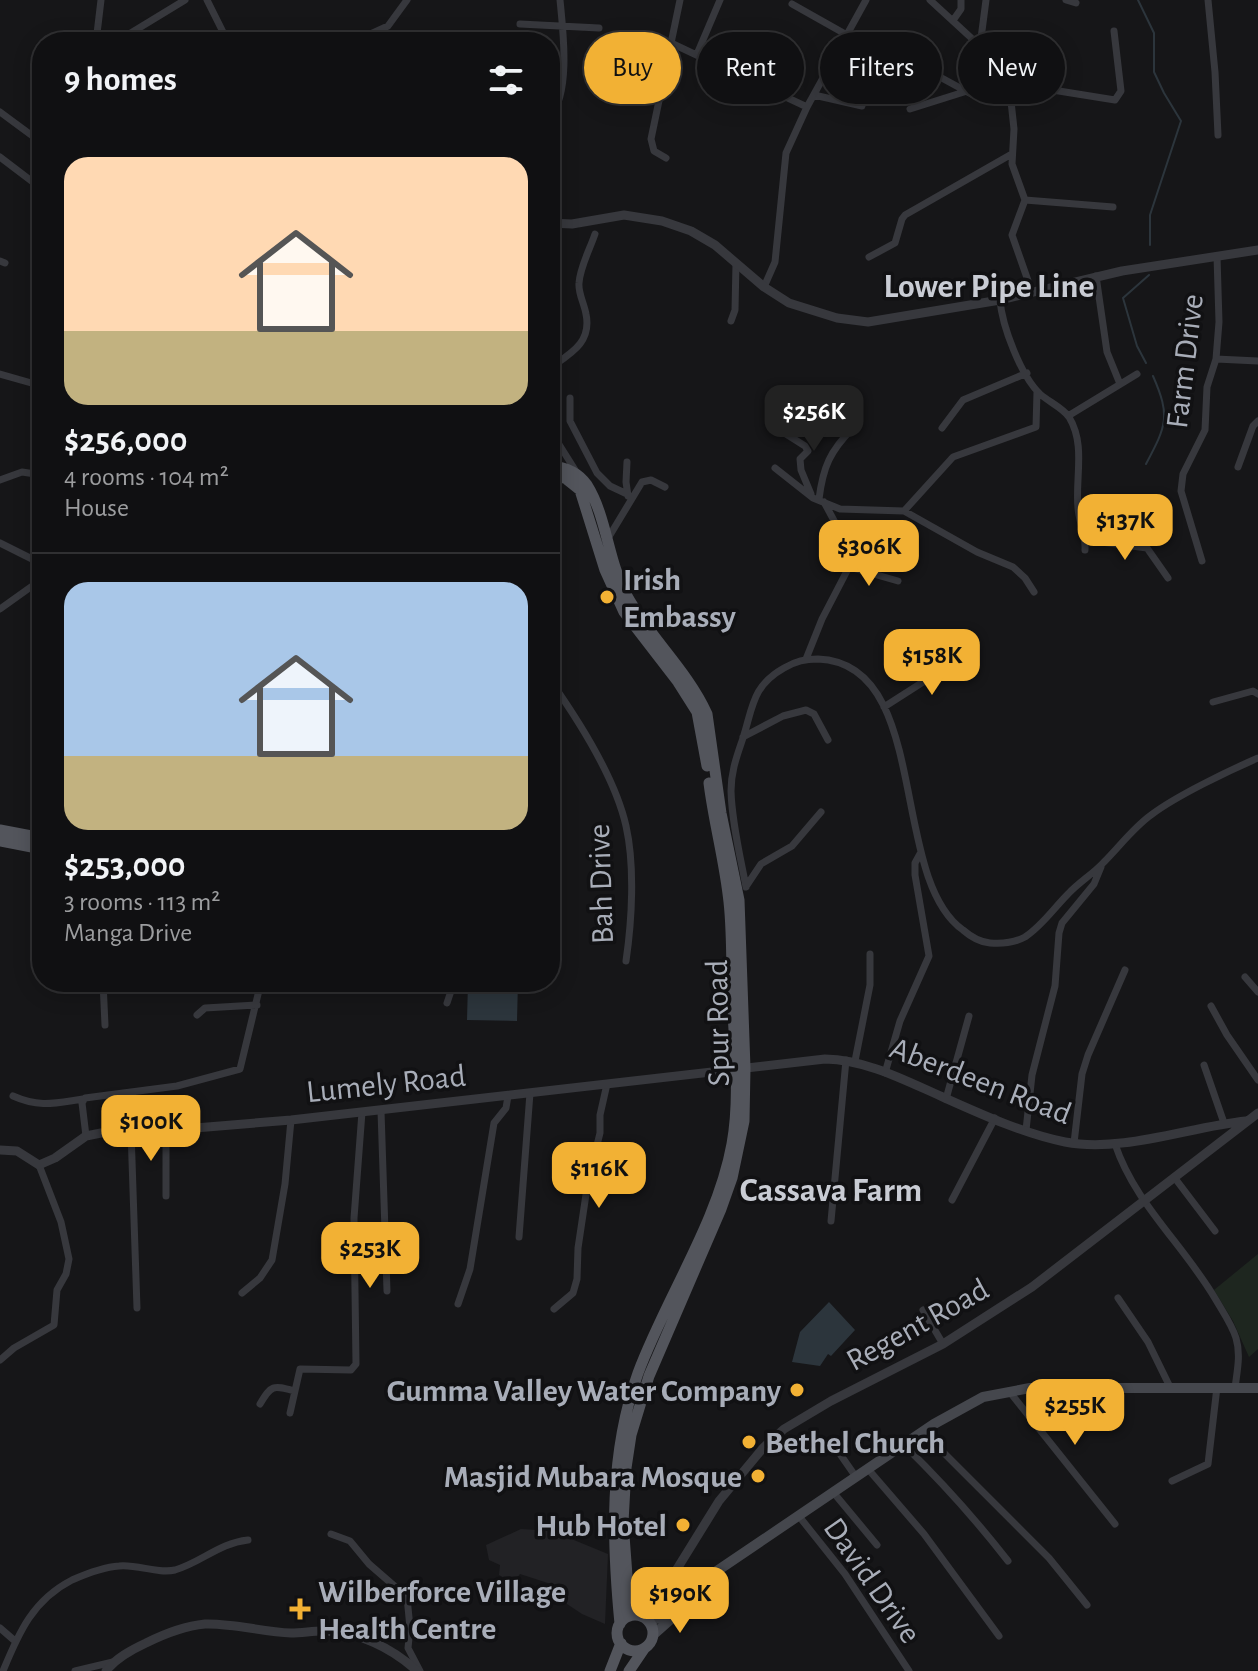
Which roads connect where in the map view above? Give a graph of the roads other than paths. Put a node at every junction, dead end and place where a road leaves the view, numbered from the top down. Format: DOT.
graph roads {
  1 [pos="101,0"];
  2 [pos="185,0"];
  3 [pos="207,0"];
  4 [pos="407,0"];
  5 [pos="560,0"];
  6 [pos="680,0"];
  7 [pos="720,0"];
  8 [pos="866,0"];
  9 [pos="930,0"];
  10 [pos="961,0"];
  11 [pos="986,0"];
  12 [pos="1066,0"];
  13 [pos="1208,0"];
  14 [pos="1076,3"];
  15 [pos="792,4"];
  16 [pos="954,19"];
  17 [pos="520,24"];
  18 [pos="563,27"];
  19 [pos="599,28"];
  20 [pos="1114,31"];
  21 [pos="97,32"];
  22 [pos="132,32"];
  23 [pos="223,32"];
  24 [pos="375,32"];
  25 [pos="673,32"];
  26 [pos="706,32"];
  27 [pos="842,32"];
  28 [pos="849,32"];
  29 [pos="967,32"];
  30 [pos="982,32"];
  31 [pos="681,47"];
  32 [pos="697,54"];
  33 [pos="820,84"];
  34 [pos="1065,93"];
  35 [pos="958,94"];
  36 [pos="814,95"];
  37 [pos="560,96"];
  38 [pos="658,104"];
  39 [pos="801,104"];
  40 [pos="1011,104"];
  41 [pos="862,106"];
  42 [pos="807,107"];
  43 [pos="910,109"];
  44 [pos="0,112"];
  45 [pos="1218,135"];
  46 [pos="32,136"];
  47 [pos="1010,155"];
  48 [pos="0,157"];
  49 [pos="666,158"];
  50 [pos="32,181"];
  51 [pos="1025,200"];
  52 [pos="1113,207"];
  53 [pos="560,225"];
  54 [pos="595,234"];
  55 [pos="1258,250"];
  56 [pos="1217,256"];
  57 [pos="869,257"];
  58 [pos="736,263"];
  59 [pos="1096,276"];
  60 [pos="764,287"];
  61 [pos="1032,292"];
  62 [pos="1000,300"];
  63 [pos="731,321"];
  64 [pos="1216,359"];
  65 [pos="560,361"];
  66 [pos="1258,361"];
  67 [pos="1027,373"];
  68 [pos="0,374"];
  69 [pos="1137,374"];
  70 [pos="32,383"];
  71 [pos="1120,384"];
  72 [pos="1037,392"];
  73 [pos="570,398"];
  74 [pos="1068,416"];
  75 [pos="1258,421"];
  76 [pos="853,428"];
  77 [pos="942,428"];
  78 [pos="786,434"];
  79 [pos="560,447"];
  80 [pos="627,462"];
  81 [pos="1238,467"];
  82 [pos="775,468"];
  83 [pos="560,471"];
  84 [pos="32,474"];
  85 [pos="560,475"];
  86 [pos="578,475"];
  87 [pos="0,480"];
  88 [pos="665,487"];
  89 [pos="629,496"];
  90 [pos="819,500"];
  91 [pos="904,511"];
  92 [pos="1086,540"];
  93 [pos="607,542"];
  94 [pos="0,543"];
  95 [pos="1085,550"];
  96 [pos="32,559"];
  97 [pos="1202,561"];
  98 [pos="849,567"];
  99 [pos="1168,578"];
  100 [pos="898,581"];
  101 [pos="32,586"];
  102 [pos="1034,592"];
  103 [pos="0,609"];
  104 [pos="962,657"];
  105 [pos="806,659"];
  106 [pos="689,689"];
  107 [pos="560,694"];
  108 [pos="1258,694"];
  109 [pos="1213,702"];
  110 [pos="884,707"];
  111 [pos="743,737"];
  112 [pos="828,740"];
  113 [pos="1258,758"];
  114 [pos="821,812"];
  115 [pos="0,830"];
  116 [pos="32,836"];
  117 [pos="0,841"];
  118 [pos="32,847"];
  119 [pos="921,852"];
  120 [pos="1102,865"];
  121 [pos="746,887"];
  122 [pos="739,900"];
  123 [pos="870,954"];
  124 [pos="626,961"];
  125 [pos="1125,970"];
  126 [pos="1245,977"];
  127 [pos="103,992"];
  128 [pos="259,992"];
  129 [pos="451,992"];
  130 [pos="1258,992"];
  131 [pos="447,1003"];
  132 [pos="257,1005"];
  133 [pos="1211,1006"];
  134 [pos="197,1015"];
  135 [pos="969,1016"];
  136 [pos="105,1025"];
  137 [pos="850,1060"];
  138 [pos="1204,1065"];
  139 [pos="741,1069"];
  140 [pos="885,1073"];
  141 [pos="1258,1080"];
  142 [pos="607,1084"];
  143 [pos="530,1093"];
  144 [pos="13,1096"];
  145 [pos="508,1096"];
  146 [pos="83,1099"];
  147 [pos="946,1099"];
  148 [pos="381,1111"];
  149 [pos="362,1112"];
  150 [pos="1258,1113"];
  151 [pos="995,1118"];
  152 [pos="291,1120"];
  153 [pos="1246,1121"];
  154 [pos="1224,1123"];
  155 [pos="166,1130"];
  156 [pos="1026,1130"];
  157 [pos="131,1131"];
  158 [pos="86,1136"];
  159 [pos="1074,1143"];
  160 [pos="1115,1144"];
  161 [pos="0,1150"];
  162 [pos="39,1165"];
  163 [pos="1174,1177"];
  164 [pos="166,1196"];
  165 [pos="952,1200"];
  166 [pos="1142,1200"];
  167 [pos="831,1221"];
  168 [pos="1215,1231"];
  169 [pos="519,1237"];
  170 [pos="387,1291"];
  171 [pos="242,1293"];
  172 [pos="1118,1298"];
  173 [pos="458,1304"];
  174 [pos="137,1308"];
  175 [pos="554,1309"];
  176 [pos="923,1310"];
  177 [pos="943,1344"];
  178 [pos="0,1360"];
  179 [pos="1170,1387"];
  180 [pos="1217,1387"];
  181 [pos="1235,1388"];
  182 [pos="1258,1388"];
  183 [pos="294,1391"];
  184 [pos="1009,1391"];
  185 [pos="260,1404"];
  186 [pos="290,1413"];
  187 [pos="922,1431"];
  188 [pos="833,1444"];
  189 [pos="904,1445"];
  190 [pos="868,1469"];
  191 [pos="856,1477"];
  192 [pos="1172,1481"];
  193 [pos="833,1492"];
  194 [pos="798,1515"];
  195 [pos="618,1522"];
  196 [pos="1115,1524"];
  197 [pos="331,1534"];
  198 [pos="248,1540"];
  199 [pos="877,1545"];
  200 [pos="1008,1561"];
  201 [pos="1087,1605"];
  202 [pos="674,1611"];
  203 [pos="630,1616"];
  204 [pos="648,1620"];
  205 [pos="620,1624"];
  206 [pos="0,1628"];
  207 [pos="653,1635"];
  208 [pos="999,1636"];
  209 [pos="15,1641"];
  210 [pos="621,1643"];
  211 [pos="644,1649"];
  212 [pos="113,1662"];
  213 [pos="3,1671"];
  214 [pos="75,1671"];
  215 [pos="106,1671"];
  216 [pos="418,1671"];
  217 [pos="610,1671"];
  218 [pos="629,1671"];
  219 [pos="909,1671"];
  1 -- 21 [label="street"];
  2 -- 22 [label="street"];
  3 -- 23 [label="street"];
  4 -- 24 [label="street"];
  5 -- 18 [label="street"];
  6 -- 25 [label="street"];
  7 -- 26 [label="street"];
  8 -- 28 [label="street"];
  9 -- 16 [label="street"];
  10 -- 16 [label="street"];
  11 -- 30 [label="street"];
  12 -- 14 [label="street"];
  13 -- 45 [label="street"];
  15 -- 27 [label="street"];
  16 -- 29 [label="street"];
  17 -- 18 [label="street"];
  18 -- 19 [label="street"];
  18 -- 37 [label="street"];
  20 -- 34 [label="street"];
  31 -- 32 [label="street"];
  33 -- 36 [label="street"];
  35 -- 43 [label="street"];
  36 -- 41 [label="street"];
  36 -- 42 [label="street"];
  38 -- 49 [label="street"];
  39 -- 42 [label="street"];
  40 -- 47 [label="street"];
  42 -- 60 [label="street"];
  44 -- 46 [label="street"];
  47 -- 51 [label="street"];
  47 -- 57 [label="street"];
  48 -- 50 [label="street"];
  51 -- 52 [label="street"];
  51 -- 61 [label="street"];
  53 -- 58 [label="street"];
  54 -- 65 [label="street"];
  55 -- 56 [label="street"];
  56 -- 59 [label="street"];
  56 -- 64 [label="street, Farm Drive"];
  58 -- 60 [label="street"];
  58 -- 63 [label="street"];
  59 -- 61 [label="street"];
  59 -- 71 [label="street"];
  60 -- 62 [label="street"];
  61 -- 62 [label="street"];
  62 -- 67 [label="street"];
  64 -- 66 [label="street"];
  64 -- 97 [label="street, Farm Drive"];
  67 -- 72 [label="street"];
  67 -- 77 [label="street"];
  68 -- 70 [label="street"];
  69 -- 71 [label="street"];
  71 -- 74 [label="street"];
  72 -- 74 [label="street"];
  72 -- 91 [label="street"];
  73 -- 89 [label="street"];
  74 -- 92 [label="street"];
  75 -- 81 [label="street"];
  76 -- 90 [label="street"];
  78 -- 90 [label="street"];
  79 -- 86 [label="street"];
  80 -- 89 [label="street"];
  82 -- 90 [label="street"];
  83 -- 86 [label="main road"];
  84 -- 87 [label="street"];
  85 -- 106 [label="main road, Spur Road"];
  86 -- 93 [label="main road, Spur Road"];
  88 -- 89 [label="street"];
  89 -- 93 [label="street"];
  90 -- 91 [label="street"];
  90 -- 98 [label="street"];
  91 -- 102 [label="street"];
  92 -- 95 [label="street"];
  92 -- 99 [label="street"];
  93 -- 106 [label="main road, Spur Road"];
  94 -- 96 [label="street"];
  98 -- 100 [label="street"];
  98 -- 105 [label="street"];
  101 -- 103 [label="street"];
  104 -- 110 [label="street"];
  105 -- 110 [label="street"];
  105 -- 111 [label="street"];
  106 -- 122 [label="main road, Spur Road"];
  106 -- 139 [label="main road, Spur Road"];
  107 -- 124 [label="street, Bah Drive"];
  108 -- 109 [label="street"];
  110 -- 119 [label="street"];
  111 -- 112 [label="street"];
  111 -- 121 [label="street"];
  113 -- 120 [label="street"];
  114 -- 121 [label="street"];
  115 -- 116 [label="main road"];
  117 -- 118 [label="main road"];
  119 -- 120 [label="street"];
  119 -- 140 [label="street"];
  120 -- 156 [label="street"];
  121 -- 122 [label="street"];
  122 -- 139 [label="main road, Spur Road"];
  123 -- 137 [label="street"];
  125 -- 159 [label="street"];
  126 -- 130 [label="street"];
  127 -- 136 [label="street"];
  128 -- 132 [label="street"];
  129 -- 131 [label="street"];
  132 -- 134 [label="street"];
  132 -- 146 [label="street"];
  133 -- 141 [label="street"];
  135 -- 147 [label="street"];
  137 -- 139 [label="street, Aberdeen Road"];
  137 -- 140 [label="street, Aberdeen Road"];
  137 -- 167 [label="street"];
  138 -- 154 [label="street"];
  139 -- 142 [label="street, Lumely Road"];
  139 -- 195 [label="main road, Spur Road"];
  140 -- 147 [label="street, Aberdeen Road"];
  142 -- 143 [label="street, Lumely Road"];
  142 -- 175 [label="street"];
  143 -- 145 [label="street, Lumely Road"];
  143 -- 169 [label="street"];
  144 -- 146 [label="street"];
  145 -- 148 [label="street, Lumely Road"];
  145 -- 173 [label="street"];
  146 -- 158 [label="street"];
  147 -- 151 [label="street, Aberdeen Road"];
  148 -- 149 [label="street, Lumely Road"];
  148 -- 170 [label="street"];
  149 -- 152 [label="street, Lumely Road"];
  149 -- 183 [label="street"];
  150 -- 153 [label="street, Regent Road"];
  151 -- 156 [label="street, Aberdeen Road"];
  151 -- 165 [label="street"];
  152 -- 155 [label="street, Lumely Road"];
  152 -- 171 [label="street"];
  153 -- 154 [label="street, Aberdeen Road"];
  153 -- 163 [label="street, Regent Road"];
  154 -- 160 [label="street, Aberdeen Road"];
  155 -- 157 [label="street, Lumely Road"];
  155 -- 164 [label="street"];
  156 -- 159 [label="street, Aberdeen Road"];
  157 -- 158 [label="street, Lumely Road"];
  157 -- 174 [label="street"];
  158 -- 162 [label="street, Lumely Road"];
  159 -- 160 [label="street, Aberdeen Road"];
  160 -- 166 [label="street"];
  161 -- 162 [label="street"];
  162 -- 178 [label="street"];
  163 -- 166 [label="street, Regent Road"];
  163 -- 168 [label="street"];
  166 -- 177 [label="street, Regent Road"];
  166 -- 181 [label="street"];
  172 -- 179 [label="street"];
  176 -- 177 [label="street"];
  177 -- 204 [label="street, Regent Road"];
  179 -- 180 [label="main road"];
  179 -- 184 [label="main road"];
  180 -- 181 [label="main road"];
  180 -- 192 [label="street"];
  181 -- 182 [label="main road"];
  183 -- 185 [label="street"];
  183 -- 186 [label="street"];
  184 -- 187 [label="main road"];
  184 -- 196 [label="street"];
  187 -- 189 [label="main road"];
  187 -- 201 [label="street"];
  188 -- 191 [label="street"];
  189 -- 190 [label="main road"];
  189 -- 200 [label="street"];
  190 -- 191 [label="main road"];
  190 -- 208 [label="street"];
  191 -- 193 [label="main road"];
  193 -- 194 [label="main road"];
  193 -- 199 [label="street"];
  194 -- 202 [label="main road"];
  194 -- 219 [label="street, David Drive"];
  195 -- 203 [label="main road, Spur Road"];
  195 -- 205 [label="main road, Spur Road"];
  197 -- 216 [label="street"];
  198 -- 209 [label="street"];
  202 -- 204 [label="main road"];
  202 -- 207 [label="main road"];
  203 -- 204 [label="main road"];
  203 -- 205 [label="main road"];
  204 -- 207 [label="main road"];
  205 -- 210 [label="main road"];
  206 -- 209 [label="street"];
  207 -- 211 [label="main road"];
  209 -- 213 [label="street"];
  210 -- 211 [label="main road"];
  210 -- 217 [label="main road"];
  211 -- 218 [label="main road"];
  212 -- 214 [label="street"];
  212 -- 215 [label="street"];
  212 -- 216 [label="street"];
}
